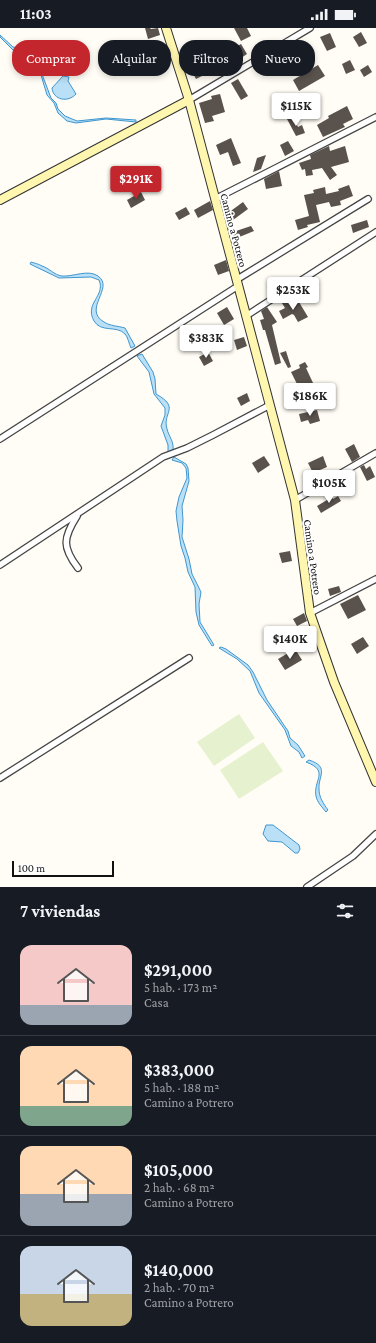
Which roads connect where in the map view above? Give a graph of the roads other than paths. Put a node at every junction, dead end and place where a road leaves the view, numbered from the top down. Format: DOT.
graph roads {
  1 [pos="166,28"];
  2 [pos="310,28"];
  3 [pos="189,100"];
  4 [pos="376,117"];
  5 [pos="215,199"];
  6 [pos="368,199"];
  7 [pos="0,200"];
  8 [pos="376,232"];
  9 [pos="237,283"];
  10 [pos="246,316"];
  11 [pos="270,406"];
  12 [pos="0,439"];
  13 [pos="376,453"];
  14 [pos="294,500"];
  15 [pos="79,512"];
  16 [pos="0,565"];
  17 [pos="78,568"];
  18 [pos="376,579"];
  19 [pos="310,613"];
  20 [pos="189,658"];
  21 [pos="0,778"];
  22 [pos="376,782"];
  23 [pos="376,834"];
  24 [pos="306,887"];
  1 -- 3 [label="street, Camino a Potrero"];
  2 -- 3 [label="street"];
  3 -- 5 [label="street, Camino a Potrero"];
  3 -- 7 [label="street"];
  4 -- 5 [label="street"];
  5 -- 9 [label="street, Camino a Potrero"];
  6 -- 9 [label="street"];
  8 -- 10 [label="street"];
  9 -- 10 [label="street, Camino a Potrero"];
  9 -- 12 [label="street"];
  10 -- 11 [label="street, Camino a Potrero"];
  11 -- 14 [label="street, Camino a Potrero"];
  11 -- 15 [label="street"];
  13 -- 14 [label="street"];
  14 -- 19 [label="street, Camino a Potrero"];
  15 -- 16 [label="street"];
  15 -- 17 [label="street"];
  18 -- 19 [label="street"];
  19 -- 22 [label="street, Camino a Potrero"];
  20 -- 21 [label="street"];
  23 -- 24 [label="street"];
}
